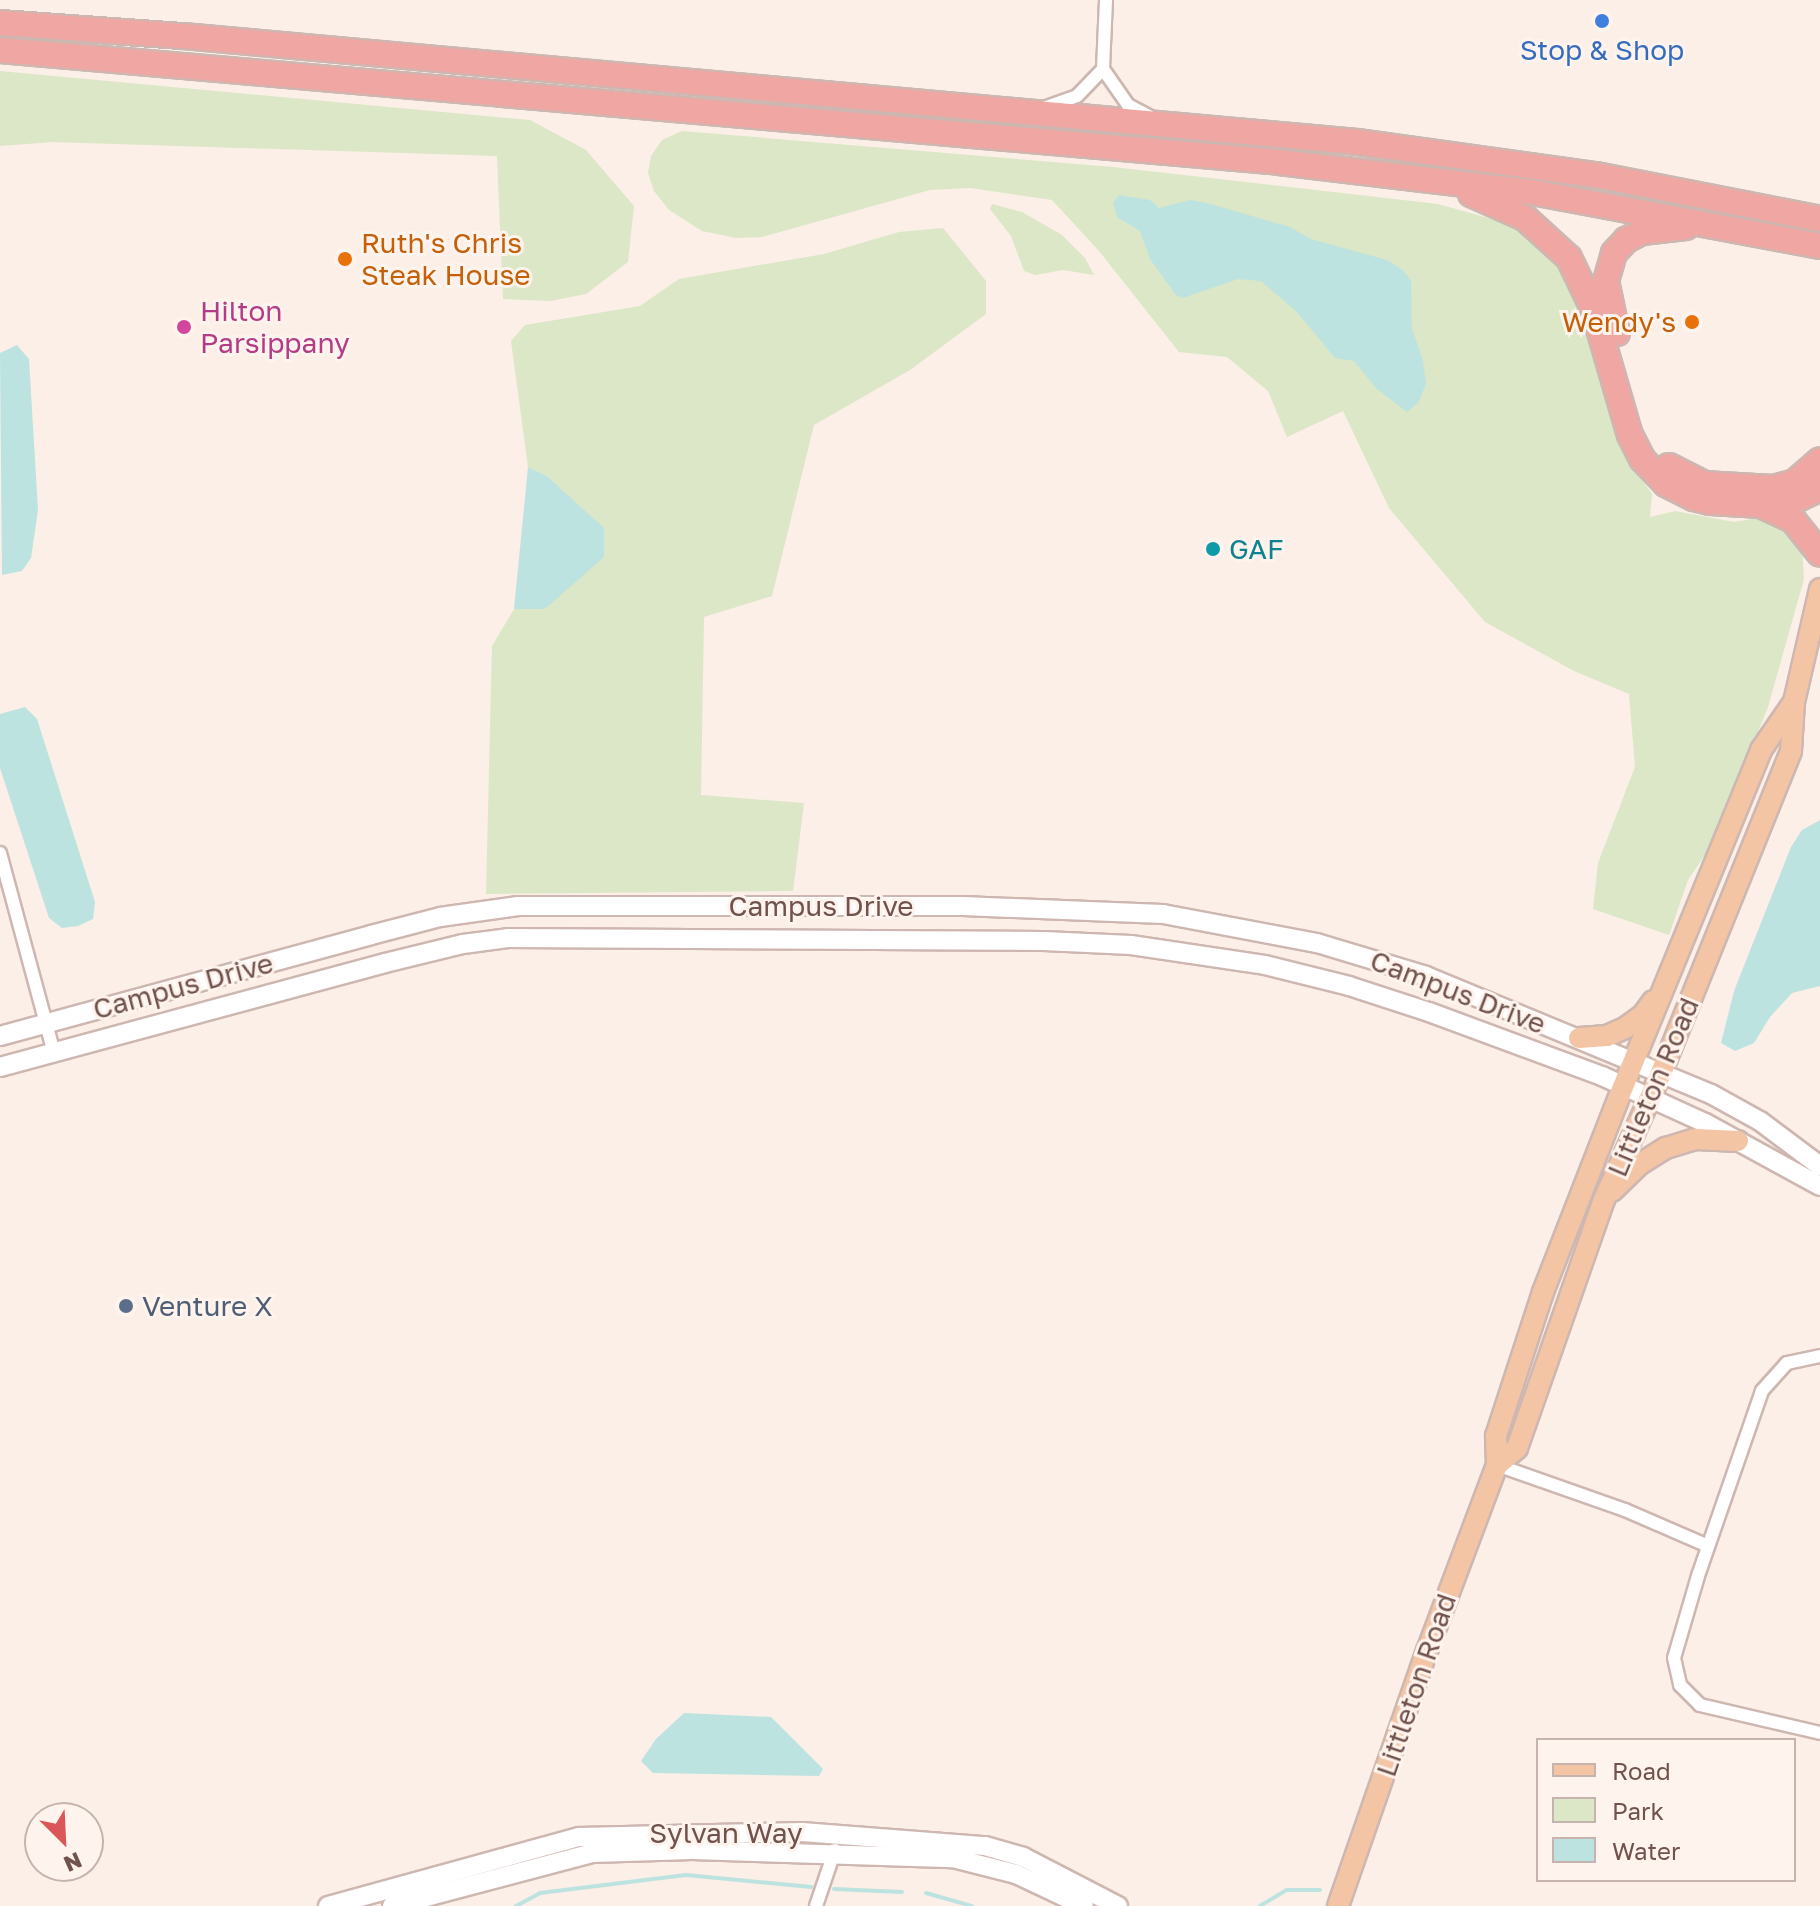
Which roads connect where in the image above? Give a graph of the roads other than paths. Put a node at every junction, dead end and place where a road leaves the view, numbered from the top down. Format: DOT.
graph roads {
  1 [pos="1106,0"];
  2 [pos="0,23"];
  3 [pos="0,50"];
  4 [pos="1103,69"];
  5 [pos="1030,112"];
  6 [pos="1177,125"];
  7 [pos="1431,179"];
  8 [pos="1820,219"];
  9 [pos="1711,224"];
  10 [pos="1820,246"];
  11 [pos="1820,460"];
  12 [pos="1820,488"];
  13 [pos="1761,505"];
  14 [pos="1820,554"];
  15 [pos="1820,589"];
  16 [pos="1794,702"];
  17 [pos="0,853"];
  18 [pos="1666,981"];
  19 [pos="47,1023"];
  20 [pos="0,1036"];
  21 [pos="1579,1038"];
  22 [pos="54,1053"];
  23 [pos="1634,1061"];
  24 [pos="0,1067"];
  25 [pos="1661,1073"];
  26 [pos="1623,1087"];
  27 [pos="1649,1098"];
  28 [pos="1738,1141"];
  29 [pos="1820,1166"];
  30 [pos="1820,1186"];
  31 [pos="1604,1200"];
  32 [pos="1820,1356"];
  33 [pos="1497,1465"];
  34 [pos="1708,1546"];
  35 [pos="1820,1733"];
  36 [pos="836,1845"];
  37 [pos="328,1906"];
  38 [pos="392,1906"];
  39 [pos="816,1906"];
  40 [pos="1084,1906"];
  41 [pos="1118,1906"];
  42 [pos="1338,1906"];
  1 -- 4 [label="street"];
  2 -- 5 [label="highway"];
  3 -- 7 [label="highway"];
  4 -- 5 [label="street"];
  4 -- 6 [label="street"];
  5 -- 6 [label="highway"];
  6 -- 8 [label="highway"];
  7 -- 9 [label="highway"];
  7 -- 13 [label="highway"];
  9 -- 10 [label="highway"];
  9 -- 11 [label="highway"];
  12 -- 13 [label="highway"];
  13 -- 14 [label="highway"];
  15 -- 16 [label="main road, Littleton Road"];
  16 -- 18 [label="main road, Littleton Road"];
  16 -- 25 [label="main road, Littleton Road"];
  17 -- 19 [label="street"];
  18 -- 21 [label="main road"];
  18 -- 23 [label="main road, Littleton Road"];
  19 -- 20 [label="street, Campus Drive"];
  19 -- 21 [label="street, Campus Drive"];
  19 -- 22 [label="street"];
  21 -- 23 [label="street, Campus Drive"];
  22 -- 24 [label="street, Campus Drive"];
  22 -- 26 [label="street, Campus Drive"];
  23 -- 25 [label="street, Campus Drive"];
  23 -- 26 [label="main road, Littleton Road"];
  25 -- 27 [label="main road, Littleton Road"];
  25 -- 29 [label="street, Campus Drive"];
  26 -- 27 [label="street, Campus Drive"];
  26 -- 33 [label="main road, Littleton Road"];
  27 -- 28 [label="street, Campus Drive"];
  27 -- 31 [label="main road, Littleton Road"];
  28 -- 30 [label="street, Campus Drive"];
  28 -- 31 [label="main road"];
  31 -- 33 [label="main road, Littleton Road"];
  32 -- 34 [label="street"];
  33 -- 34 [label="street"];
  33 -- 42 [label="main road, Littleton Road"];
  34 -- 35 [label="street"];
  36 -- 37 [label="street, Sylvan Way"];
  36 -- 38 [label="street, Sylvan Way"];
  36 -- 39 [label="street"];
  36 -- 40 [label="street, Sylvan Way"];
  36 -- 41 [label="street, Sylvan Way"];
}
